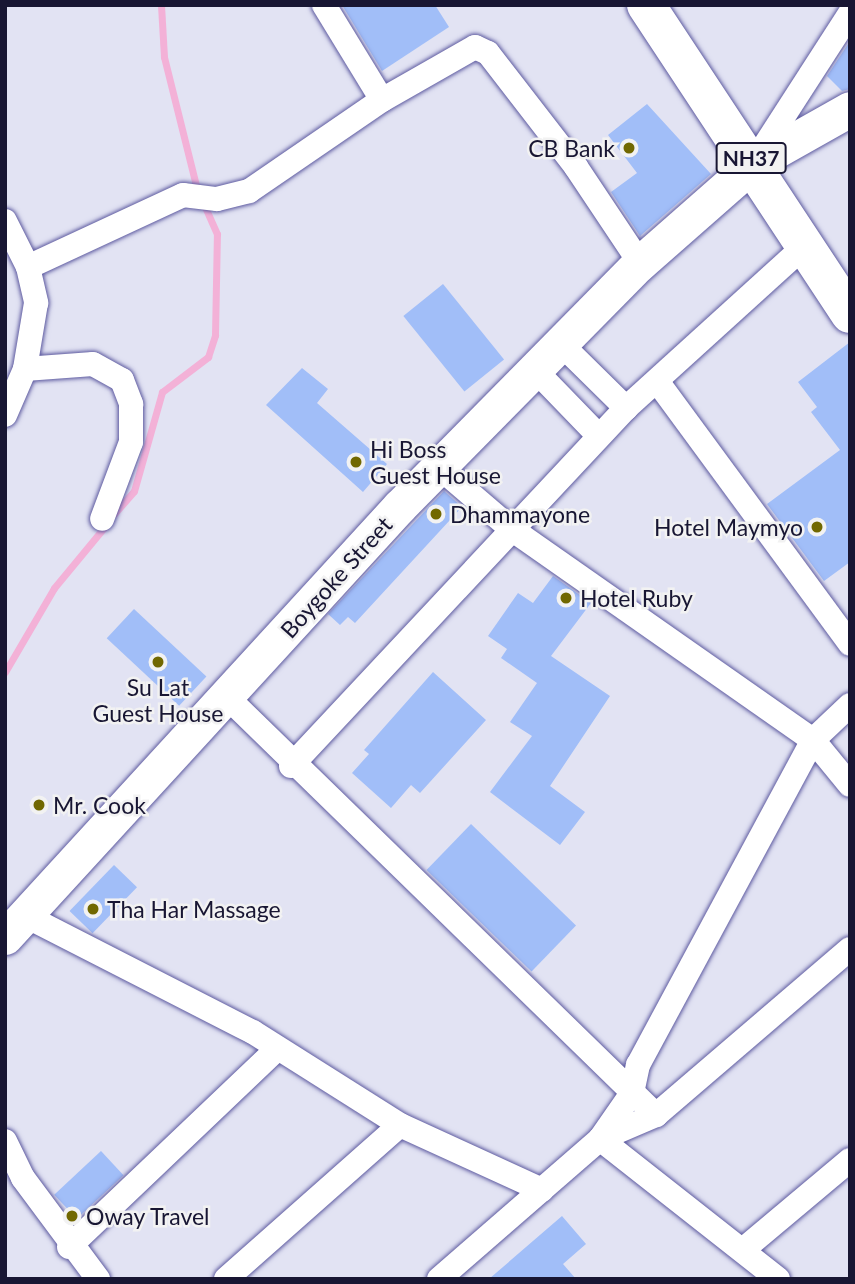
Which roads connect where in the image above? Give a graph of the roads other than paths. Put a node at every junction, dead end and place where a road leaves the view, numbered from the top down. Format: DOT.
graph roads {
  1 [pos="324,5"];
  2 [pos="646,5"];
  3 [pos="850,13"];
  4 [pos="382,100"];
  5 [pos="850,108"];
  6 [pos="754,163"];
  7 [pos="5,221"];
  8 [pos="806,245"];
  9 [pos="640,263"];
  10 [pos="28,267"];
  11 [pos="850,314"];
  12 [pos="560,343"];
  13 [pos="25,369"];
  14 [pos="534,369"];
  15 [pos="657,381"];
  16 [pos="626,408"];
  17 [pos="5,415"];
  18 [pos="598,436"];
  19 [pos="440,468"];
  20 [pos="102,519"];
  21 [pos="510,528"];
  22 [pos="850,644"];
  23 [pos="227,697"];
  24 [pos="850,705"];
  25 [pos="813,740"];
  26 [pos="290,766"];
  27 [pos="850,785"];
  28 [pos="16,927"];
  29 [pos="850,949"];
  30 [pos="277,1049"];
  31 [pos="632,1093"];
  32 [pos="656,1115"];
  33 [pos="400,1125"];
  34 [pos="600,1139"];
  35 [pos="5,1141"];
  36 [pos="850,1160"];
  37 [pos="542,1190"];
  38 [pos="69,1247"];
  39 [pos="745,1248"];
  40 [pos="98,1279"];
  41 [pos="226,1279"];
  42 [pos="439,1279"];
  43 [pos="778,1279"];
  1 -- 4 [label="street"];
  2 -- 6 [label="highway, NH37"];
  3 -- 6 [label="street"];
  4 -- 9 [label="street"];
  4 -- 10 [label="street"];
  5 -- 6 [label="street, Boygoke Street"];
  6 -- 8 [label="highway, NH37"];
  6 -- 9 [label="street, Boygoke Street"];
  7 -- 10 [label="street"];
  8 -- 11 [label="highway, NH37"];
  8 -- 15 [label="street"];
  9 -- 12 [label="street, Boygoke Street"];
  10 -- 13 [label="street"];
  12 -- 14 [label="street, Boygoke Street"];
  12 -- 16 [label="street"];
  13 -- 17 [label="street"];
  13 -- 20 [label="street"];
  14 -- 18 [label="street"];
  14 -- 19 [label="street, Boygoke Street"];
  15 -- 16 [label="street"];
  15 -- 22 [label="street"];
  16 -- 18 [label="street"];
  18 -- 21 [label="street"];
  19 -- 21 [label="street"];
  19 -- 23 [label="street, Boygoke Street"];
  21 -- 25 [label="street"];
  21 -- 26 [label="street"];
  23 -- 26 [label="street"];
  23 -- 28 [label="street, Boygoke Street"];
  24 -- 25 [label="street"];
  25 -- 27 [label="street"];
  25 -- 31 [label="street"];
  26 -- 31 [label="street"];
  28 -- 30 [label="street"];
  29 -- 32 [label="street"];
  30 -- 33 [label="street"];
  30 -- 38 [label="street"];
  31 -- 32 [label="street"];
  31 -- 34 [label="street"];
  32 -- 34 [label="street"];
  33 -- 37 [label="street"];
  33 -- 41 [label="street"];
  34 -- 37 [label="street"];
  34 -- 39 [label="street"];
  35 -- 38 [label="street"];
  36 -- 39 [label="street"];
  37 -- 42 [label="street"];
  38 -- 40 [label="street"];
  39 -- 43 [label="street"];
}
